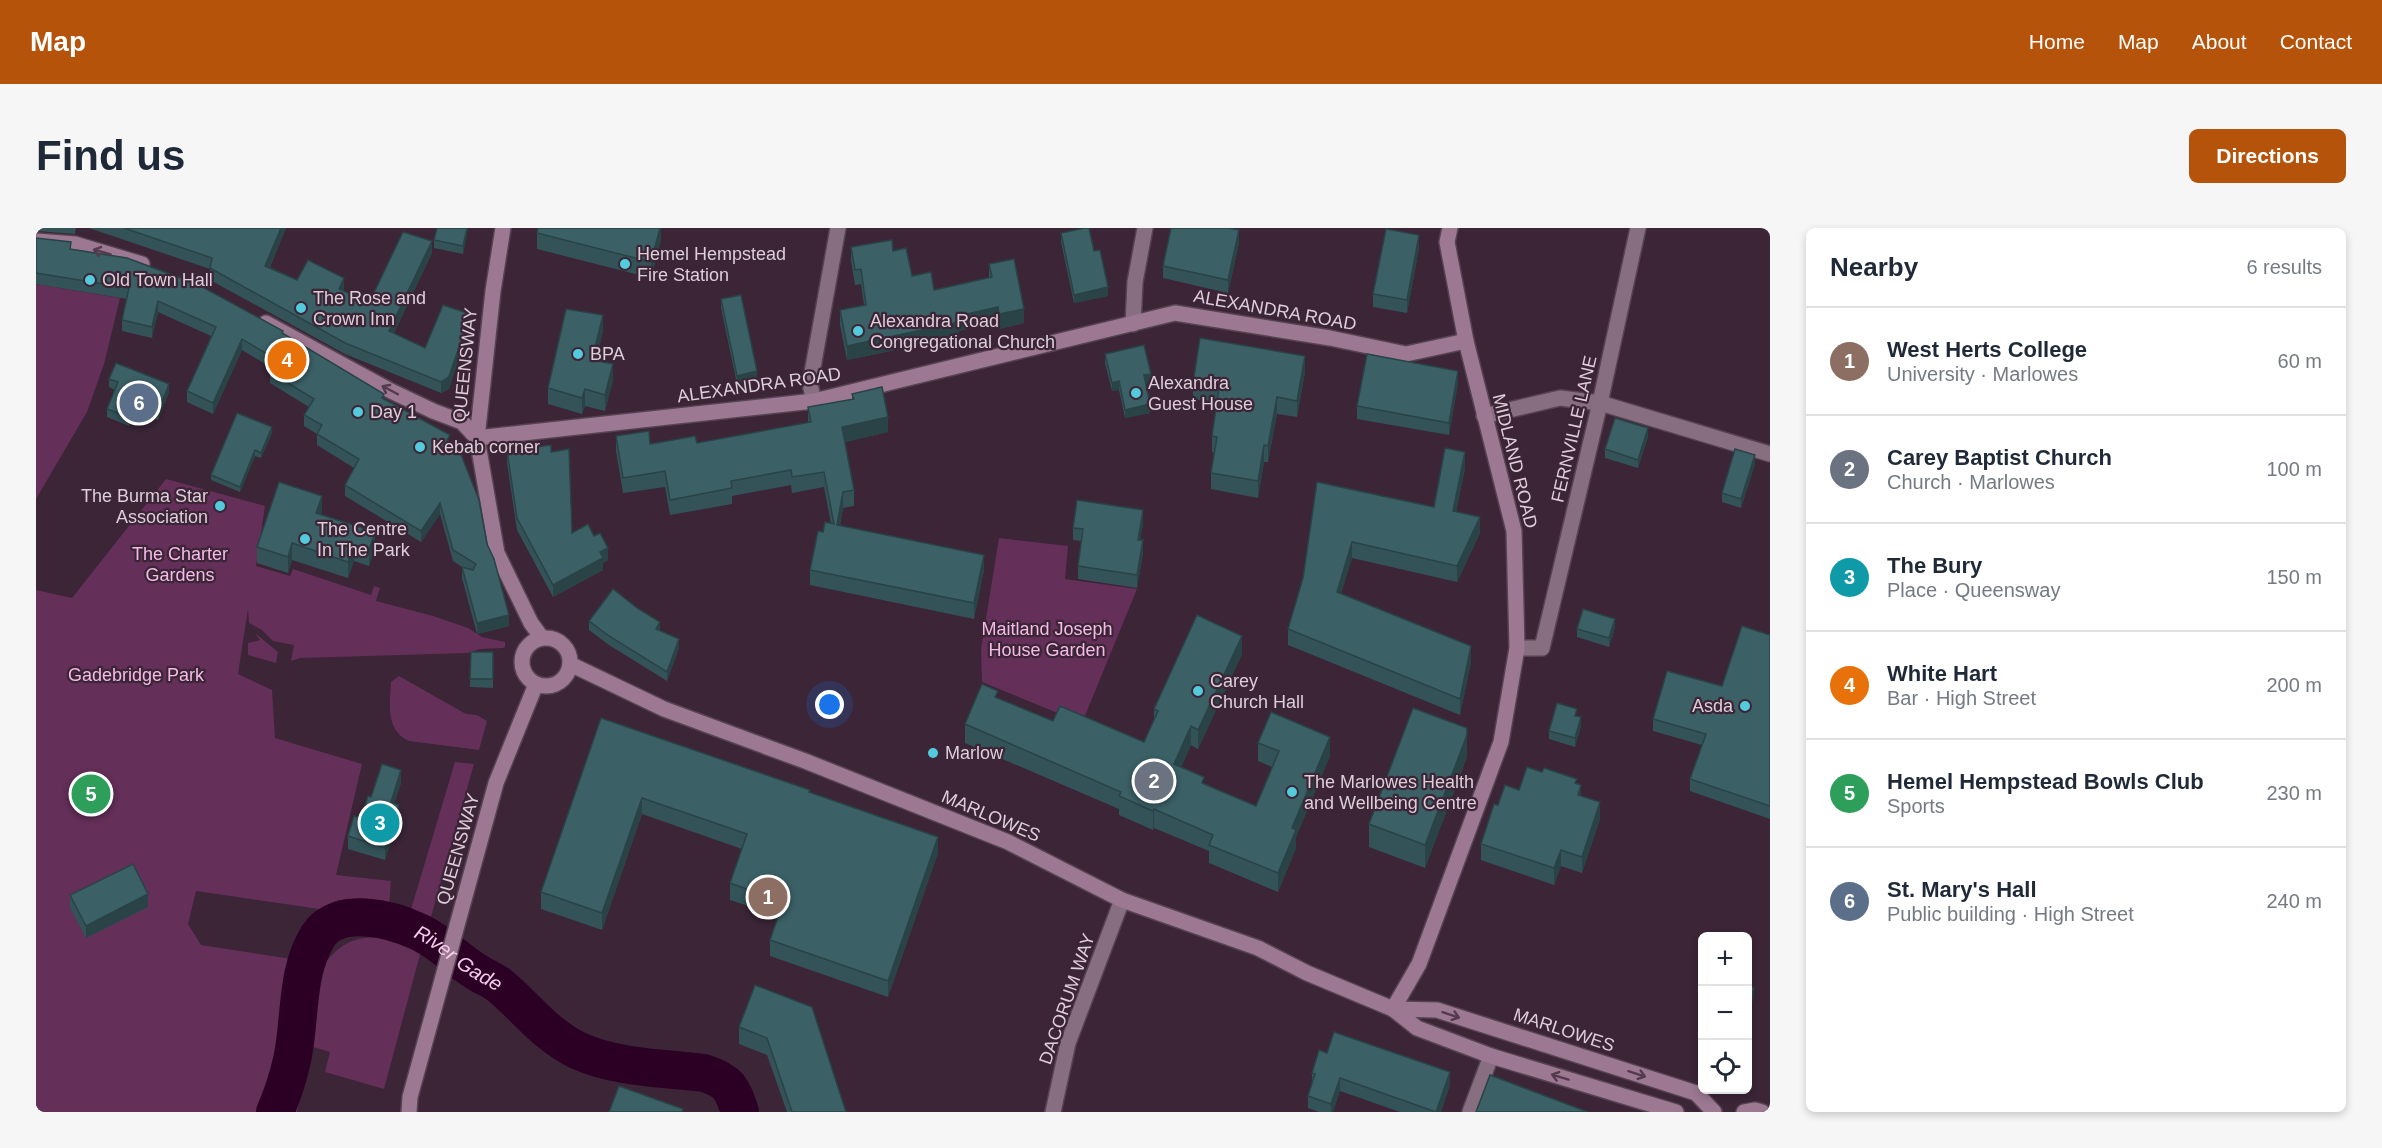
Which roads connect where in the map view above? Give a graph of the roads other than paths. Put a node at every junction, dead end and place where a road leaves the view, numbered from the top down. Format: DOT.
graph roads {
  1 [pos="503,228"];
  2 [pos="837,228"];
  3 [pos="1145,228"];
  4 [pos="1450,228"];
  5 [pos="1638,228"];
  6 [pos="36,241"];
  7 [pos="157,270"];
  8 [pos="253,315"];
  9 [pos="1133,324"];
  10 [pos="1466,341"];
  11 [pos="813,401"];
  12 [pos="1600,403"];
  13 [pos="1484,416"];
  14 [pos="477,438"];
  15 [pos="1770,454"];
  16 [pos="542,638"];
  17 [pos="1517,648"];
  18 [pos="570,664"];
  19 [pos="536,684"];
  20 [pos="1122,900"];
  21 [pos="1394,1009"];
  22 [pos="1491,1056"];
  23 [pos="409,1104"];
  24 [pos="400,1112"];
  25 [pos="1053,1112"];
  26 [pos="1470,1112"];
  27 [pos="1676,1112"];
  28 [pos="1714,1112"];
  29 [pos="1744,1112"];
  30 [pos="1762,1112"];
  1 -- 14 [label="street, QUEENSWAY"];
  2 -- 11 [label="street"];
  3 -- 9 [label="street"];
  4 -- 10 [label="street, MIDLAND ROAD"];
  5 -- 12 [label="street, FERNVILLE LANE"];
  7 -- 6 [label="street, one-way"];
  14 -- 8 [label="street, one-way"];
  9 -- 10 [label="street, ALEXANDRA ROAD"];
  9 -- 11 [label="street, ALEXANDRA ROAD"];
  10 -- 13 [label="street, MIDLAND ROAD"];
  11 -- 14 [label="street, ALEXANDRA ROAD"];
  12 -- 13 [label="street"];
  12 -- 15 [label="street"];
  12 -- 17 [label="street, FERNVILLE LANE"];
  13 -- 17 [label="street, MIDLAND ROAD"];
  14 -- 16 [label="street, QUEENSWAY"];
  16 -- 18 [label="street"];
  16 -- 19 [label="street"];
  17 -- 21 [label="street, MIDLAND ROAD"];
  18 -- 19 [label="street"];
  18 -- 20 [label="street, MARLOWES"];
  19 -- 23 [label="street, QUEENSWAY"];
  20 -- 21 [label="street, MARLOWES"];
  20 -- 25 [label="street, DACORUM WAY"];
  21 -- 22 [label="street, MARLOWES"];
  21 -- 28 [label="street, MARLOWES, one-way"];
  22 -- 26 [label="street"];
  27 -- 22 [label="street, MARLOWES, one-way"];
  23 -- 24 [label="street, QUEENSWAY"];
  29 -- 30 [label="street"];
}
